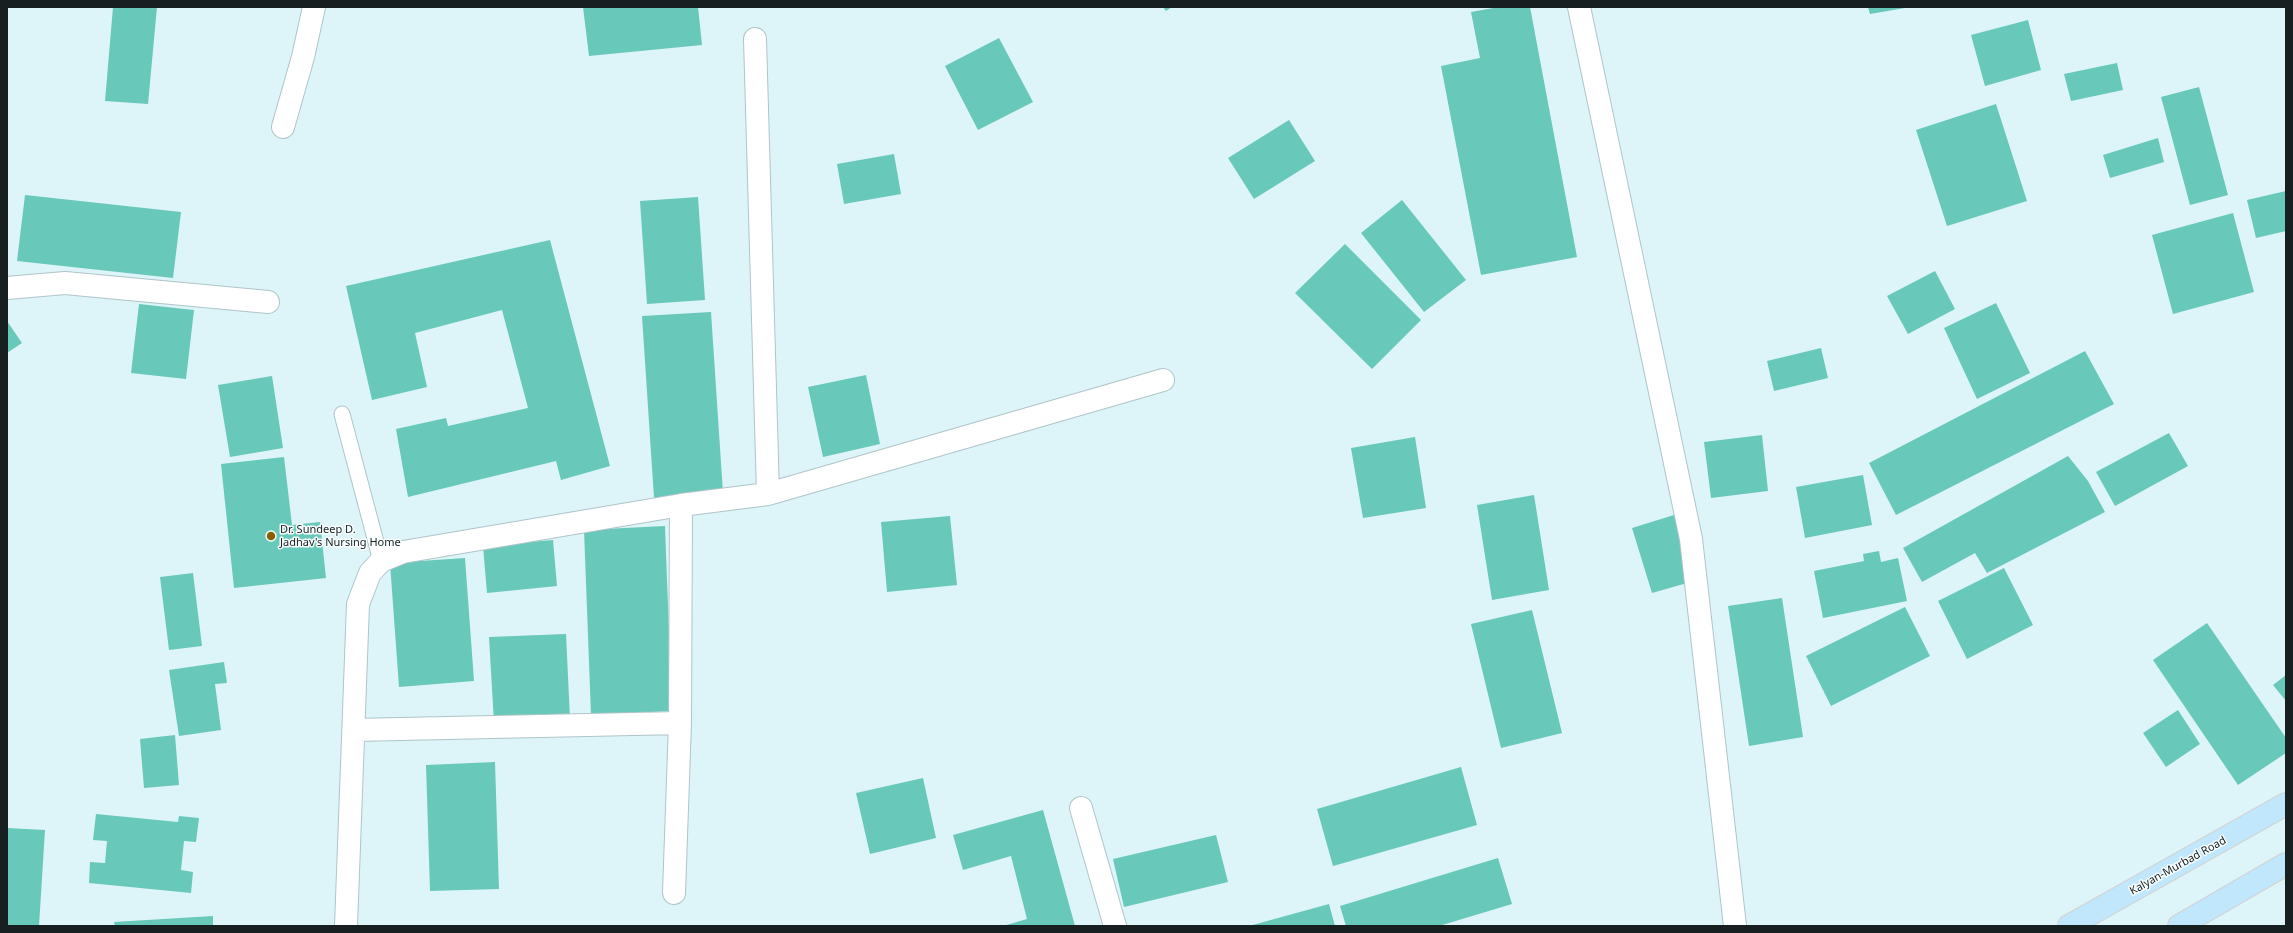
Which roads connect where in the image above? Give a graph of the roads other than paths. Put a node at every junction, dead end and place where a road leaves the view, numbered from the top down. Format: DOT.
graph roads {
  1 [pos="314,7"];
  2 [pos="1579,7"];
  3 [pos="755,39"];
  4 [pos="283,127"];
  5 [pos="7,288"];
  6 [pos="268,302"];
  7 [pos="1163,380"];
  8 [pos="342,414"];
  9 [pos="768,494"];
  10 [pos="681,505"];
  11 [pos="381,561"];
  12 [pos="680,723"];
  13 [pos="354,730"];
  14 [pos="2286,804"];
  15 [pos="1081,808"];
  16 [pos="2286,864"];
  17 [pos="674,893"];
  18 [pos="346,926"];
  19 [pos="1115,926"];
  20 [pos="1735,926"];
  21 [pos="2069,926"];
  22 [pos="2179,926"];
  1 -- 4 [label="street"];
  2 -- 20 [label="street"];
  3 -- 9 [label="street"];
  5 -- 6 [label="street"];
  7 -- 9 [label="street"];
  8 -- 11 [label="lane"];
  9 -- 10 [label="street"];
  10 -- 11 [label="street"];
  10 -- 12 [label="street"];
  11 -- 13 [label="street"];
  12 -- 13 [label="street"];
  12 -- 17 [label="street"];
  13 -- 18 [label="street"];
  14 -- 21 [label="main road, Kalyan-Murbad Road"];
  15 -- 19 [label="street"];
  16 -- 22 [label="main road"];
}
